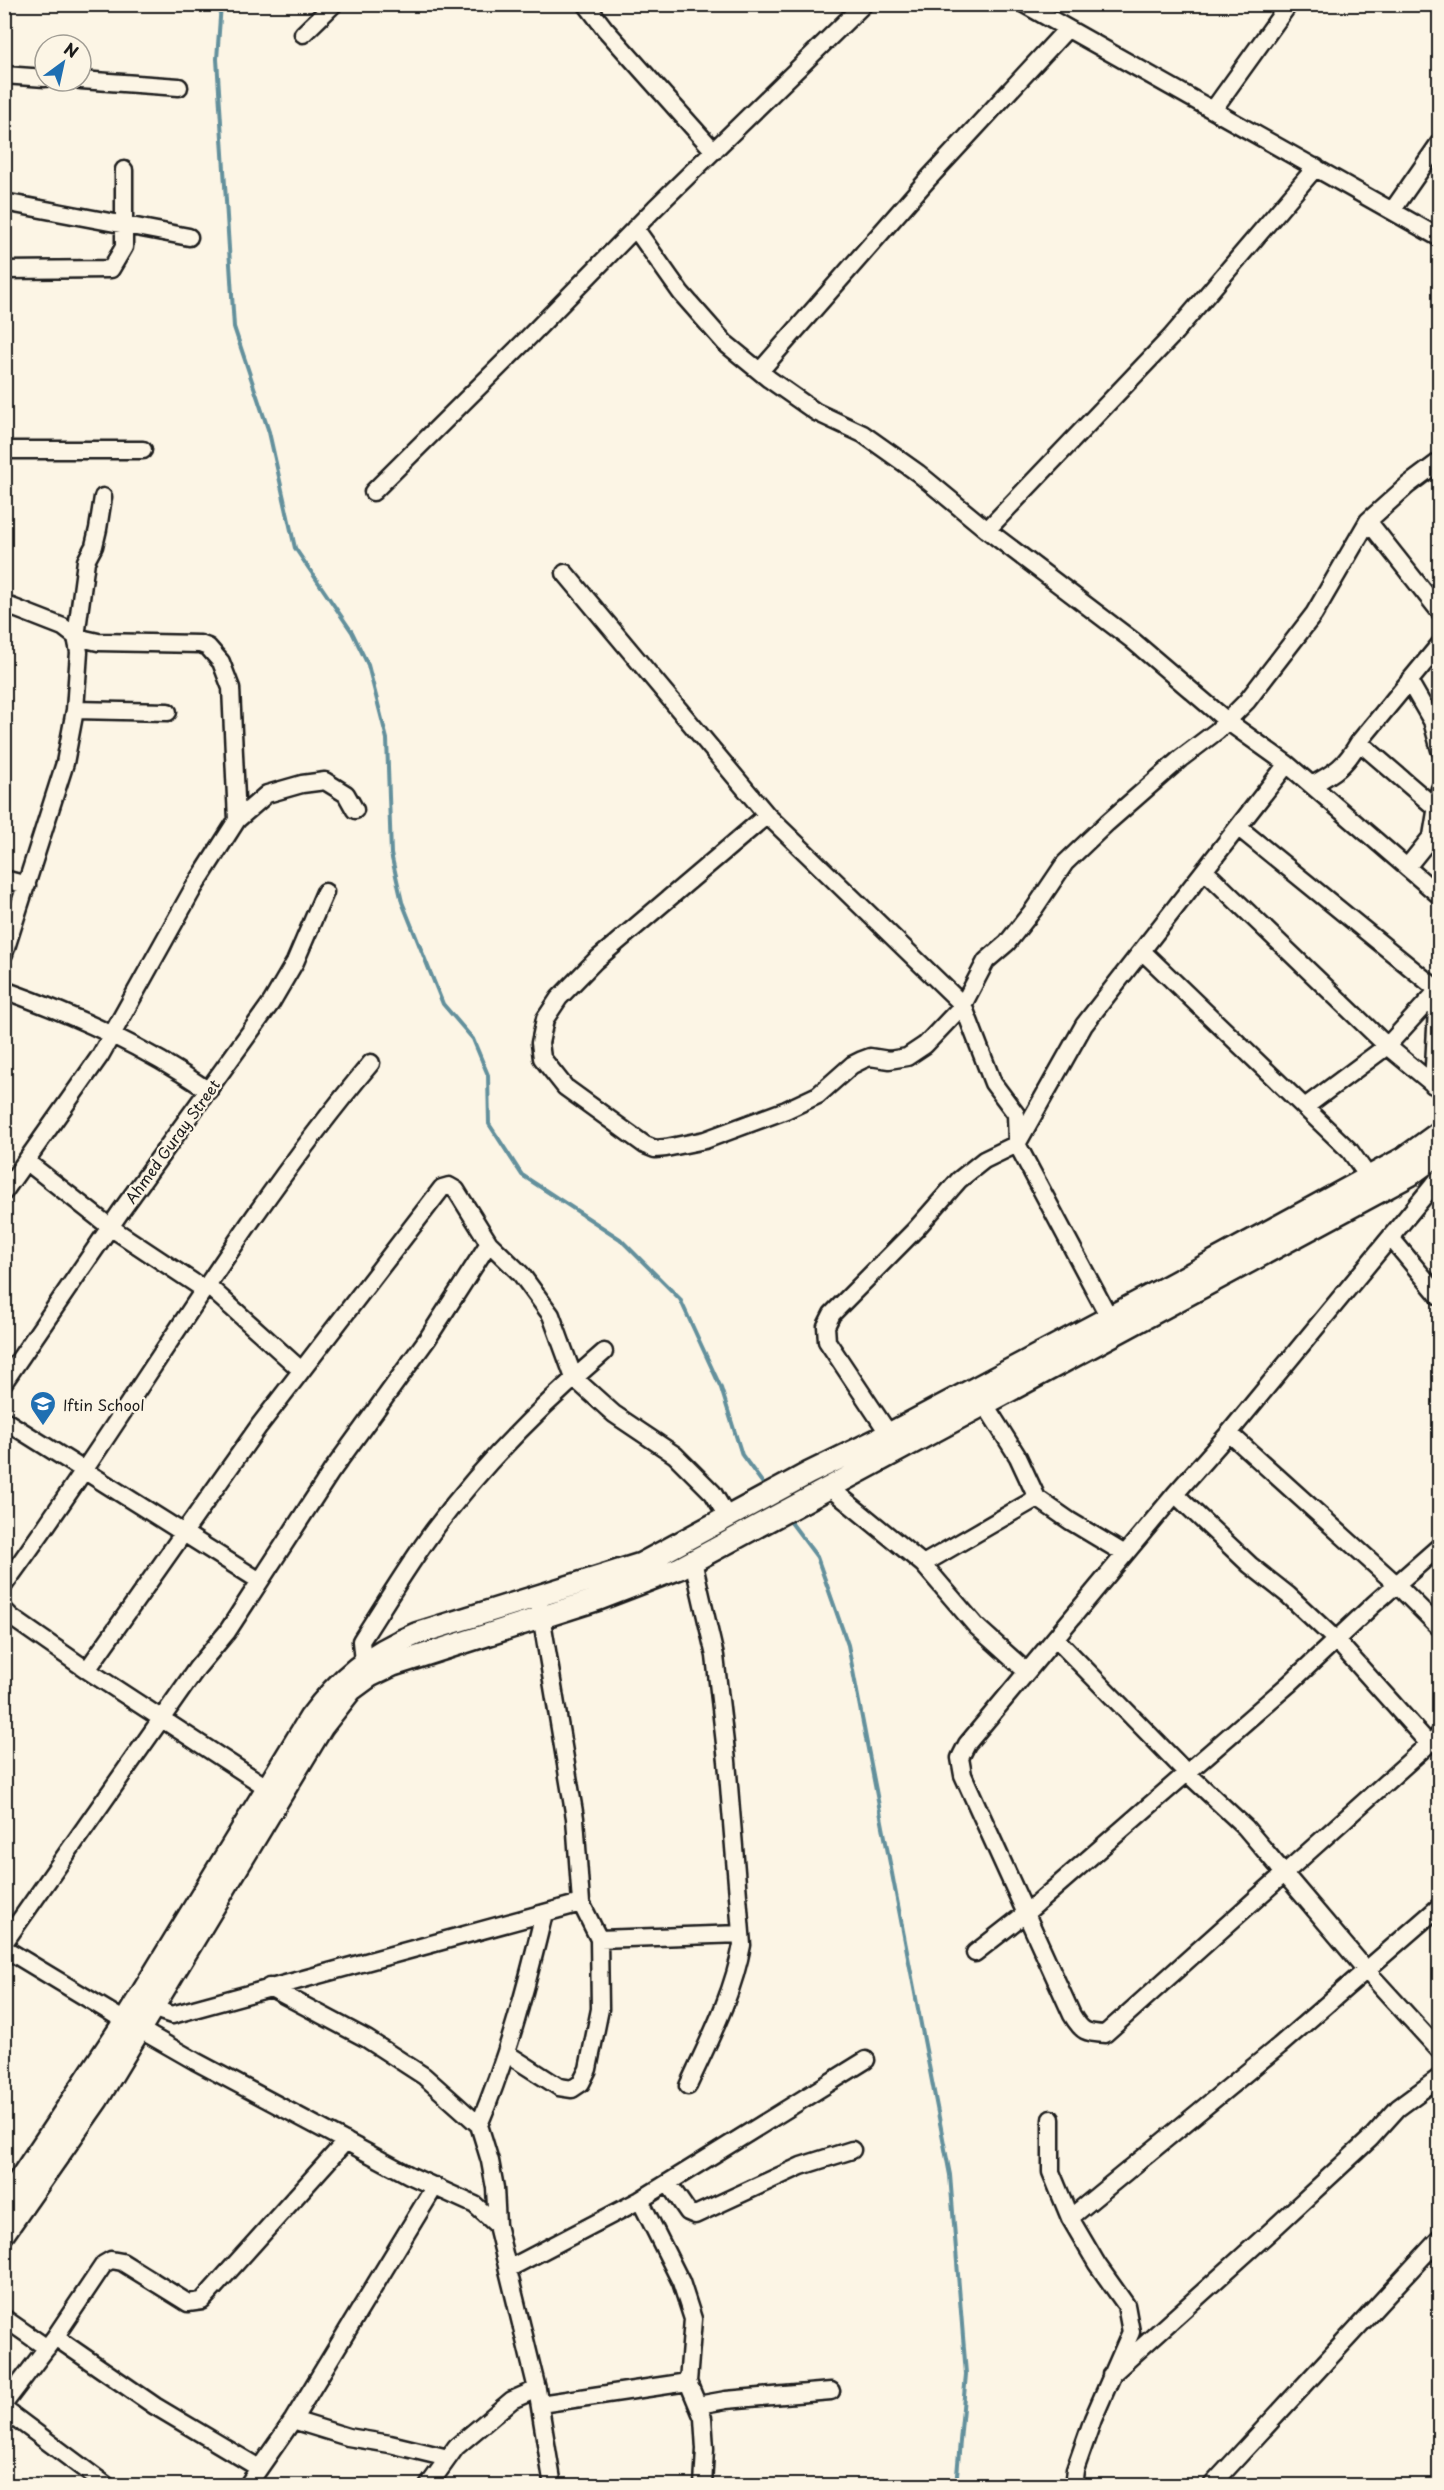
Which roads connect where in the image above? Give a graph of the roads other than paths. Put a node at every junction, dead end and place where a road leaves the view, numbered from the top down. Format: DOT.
graph roads {
  1 [pos="334,4"];
  2 [pos="586,4"];
  3 [pos="864,4"];
  4 [pos="1024,4"];
  5 [pos="1289,4"];
  6 [pos="1067,29"];
  7 [pos="303,34"];
  8 [pos="4,75"];
  9 [pos="33,77"];
  10 [pos="93,81"];
  11 [pos="179,87"];
  12 [pos="1213,110"];
  13 [pos="1440,142"];
  14 [pos="714,151"];
  15 [pos="1316,167"];
  16 [pos="124,170"];
  17 [pos="4,202"];
  18 [pos="1392,211"];
  19 [pos="123,224"];
  20 [pos="635,228"];
  21 [pos="189,237"];
  22 [pos="1440,238"];
  23 [pos="4,270"];
  24 [pos="760,371"];
  25 [pos="4,450"];
  26 [pos="143,450"];
  27 [pos="1440,461"];
  28 [pos="373,492"];
  29 [pos="103,497"];
  30 [pos="1368,521"];
  31 [pos="987,530"];
  32 [pos="565,573"];
  33 [pos="5,608"];
  34 [pos="1440,612"];
  35 [pos="76,637"];
  36 [pos="1440,644"];
  37 [pos="1409,681"];
  38 [pos="75,710"];
  39 [pos="168,712"];
  40 [pos="1227,721"];
  41 [pos="1359,742"];
  42 [pos="1440,750"];
  43 [pos="1287,764"];
  44 [pos="1312,785"];
  45 [pos="1440,788"];
  46 [pos="1437,809"];
  47 [pos="355,810"];
  48 [pos="767,815"];
  49 [pos="237,820"];
  50 [pos="1239,828"];
  51 [pos="1407,867"];
  52 [pos="1205,871"];
  53 [pos="4,879"];
  54 [pos="27,885"];
  55 [pos="325,892"];
  56 [pos="1440,896"];
  57 [pos="1142,951"];
  58 [pos="4,954"];
  59 [pos="1439,989"];
  60 [pos="4,990"];
  61 [pos="963,1005"];
  62 [pos="113,1034"];
  63 [pos="1387,1046"];
  64 [pos="371,1063"];
  65 [pos="1437,1087"];
  66 [pos="209,1091"];
  67 [pos="1305,1107"];
  68 [pos="1440,1132"];
  69 [pos="1017,1144"];
  70 [pos="1440,1153"];
  71 [pos="26,1161"];
  72 [pos="1440,1165"];
  73 [pos="1410,1175"];
  74 [pos="1440,1177"];
  75 [pos="1374,1184"];
  76 [pos="4,1192"];
  77 [pos="110,1227"];
  78 [pos="1391,1238"];
  79 [pos="489,1244"];
  80 [pos="207,1288"];
  81 [pos="1440,1297"];
  82 [pos="1109,1317"];
  83 [pos="604,1352"];
  84 [pos="301,1370"];
  85 [pos="574,1378"];
  86 [pos="4,1382"];
  87 [pos="984,1403"];
  88 [pos="4,1420"];
  89 [pos="1229,1433"];
  90 [pos="889,1434"];
  91 [pos="84,1471"];
  92 [pos="827,1489"];
  93 [pos="1175,1494"];
  94 [pos="1037,1498"];
  95 [pos="739,1520"];
  96 [pos="184,1534"];
  97 [pos="1440,1546"];
  98 [pos="1125,1554"];
  99 [pos="693,1561"];
  100 [pos="11,1564"];
  101 [pos="923,1564"];
  102 [pos="260,1581"];
  103 [pos="1396,1584"];
  104 [pos="4,1585"];
  105 [pos="540,1607"];
  106 [pos="4,1610"];
  107 [pos="1440,1628"];
  108 [pos="1055,1638"];
  109 [pos="1336,1640"];
  110 [pos="363,1662"];
  111 [pos="87,1670"];
  112 [pos="1027,1672"];
  113 [pos="161,1719"];
  114 [pos="1434,1739"];
  115 [pos="1186,1772"];
  116 [pos="273,1792"];
  117 [pos="1286,1872"];
  118 [pos="581,1903"];
  119 [pos="1440,1906"];
  120 [pos="544,1913"];
  121 [pos="1026,1913"];
  122 [pos="741,1934"];
  123 [pos="599,1939"];
  124 [pos="4,1943"];
  125 [pos="4,1948"];
  126 [pos="975,1953"];
  127 [pos="1366,1970"];
  128 [pos="269,1987"];
  129 [pos="144,2005"];
  130 [pos="132,2026"];
  131 [pos="1440,2051"];
  132 [pos="506,2053"];
  133 [pos="866,2060"];
  134 [pos="1440,2077"];
  135 [pos="688,2086"];
  136 [pos="1052,2119"];
  137 [pos="479,2125"];
  138 [pos="346,2141"];
  139 [pos="852,2150"];
  140 [pos="668,2183"];
  141 [pos="435,2186"];
  142 [pos="640,2200"];
  143 [pos="4,2203"];
  144 [pos="1070,2218"];
  145 [pos="497,2225"];
  146 [pos="4,2233"];
  147 [pos="1440,2238"];
  148 [pos="508,2269"];
  149 [pos="4,2318"];
  150 [pos="51,2342"];
  151 [pos="1111,2374"];
  152 [pos="688,2382"];
  153 [pos="831,2391"];
  154 [pos="539,2397"];
  155 [pos="4,2404"];
  156 [pos="698,2405"];
  157 [pos="4,2409"];
  158 [pos="293,2420"];
  159 [pos="448,2458"];
  160 [pos="259,2468"];
  161 [pos="106,2485"];
  162 [pos="247,2486"];
  163 [pos="429,2486"];
  164 [pos="553,2486"];
  165 [pos="703,2486"];
  166 [pos="1072,2486"];
  167 [pos="1211,2486"];
  1 -- 7 [label="street"];
  2 -- 14 [label="street"];
  3 -- 14 [label="street"];
  4 -- 6 [label="street"];
  5 -- 12 [label="street"];
  6 -- 12 [label="street"];
  6 -- 24 [label="street"];
  8 -- 9 [label="street"];
  10 -- 11 [label="street"];
  12 -- 15 [label="street"];
  13 -- 18 [label="street"];
  14 -- 20 [label="street"];
  15 -- 18 [label="street"];
  15 -- 31 [label="street"];
  16 -- 19 [label="street"];
  17 -- 19 [label="street"];
  18 -- 22 [label="street"];
  19 -- 21 [label="street"];
  19 -- 23 [label="street"];
  20 -- 24 [label="street"];
  20 -- 28 [label="street"];
  24 -- 31 [label="street"];
  25 -- 26 [label="street"];
  27 -- 30 [label="street"];
  29 -- 35 [label="street"];
  30 -- 34 [label="street"];
  30 -- 40 [label="street"];
  31 -- 40 [label="street"];
  32 -- 48 [label="street"];
  33 -- 35 [label="street"];
  35 -- 38 [label="street"];
  35 -- 49 [label="street"];
  36 -- 37 [label="street"];
  37 -- 41 [label="street"];
  37 -- 42 [label="street"];
  38 -- 39 [label="street"];
  38 -- 54 [label="street"];
  40 -- 43 [label="street"];
  40 -- 61 [label="street"];
  41 -- 44 [label="street"];
  41 -- 46 [label="street"];
  43 -- 44 [label="street"];
  43 -- 50 [label="street"];
  44 -- 51 [label="street"];
  45 -- 46 [label="street"];
  46 -- 51 [label="street"];
  47 -- 49 [label="street"];
  48 -- 61 [label="street"];
  48 -- 61 [label="street"];
  49 -- 62 [label="street"];
  50 -- 52 [label="street"];
  50 -- 59 [label="street"];
  51 -- 56 [label="street"];
  52 -- 57 [label="street"];
  52 -- 63 [label="street"];
  53 -- 54 [label="street"];
  54 -- 58 [label="street"];
  55 -- 66 [label="street, Ahmed Guray Street"];
  57 -- 67 [label="street"];
  57 -- 69 [label="street"];
  59 -- 63 [label="street"];
  59 -- 65 [label="street"];
  60 -- 62 [label="street"];
  61 -- 69 [label="street"];
  62 -- 66 [label="street"];
  62 -- 71 [label="street"];
  63 -- 65 [label="street"];
  63 -- 67 [label="street"];
  64 -- 80 [label="street"];
  66 -- 77 [label="street, Ahmed Guray Street"];
  67 -- 75 [label="street"];
  68 -- 75 [label="main road"];
  69 -- 82 [label="street"];
  69 -- 90 [label="street"];
  70 -- 73 [label="main road"];
  71 -- 76 [label="street"];
  71 -- 77 [label="street"];
  72 -- 73 [label="street"];
  73 -- 75 [label="main road"];
  74 -- 78 [label="street"];
  75 -- 82 [label="main road"];
  75 -- 87 [label="main road"];
  77 -- 80 [label="street"];
  77 -- 86 [label="street, Ahmed Guray Street"];
  78 -- 81 [label="street"];
  78 -- 89 [label="street"];
  79 -- 84 [label="street"];
  79 -- 85 [label="street"];
  79 -- 102 [label="street"];
  80 -- 84 [label="street"];
  80 -- 91 [label="street"];
  82 -- 90 [label="main road"];
  83 -- 85 [label="street"];
  84 -- 96 [label="street"];
  85 -- 95 [label="street"];
  85 -- 110 [label="street"];
  87 -- 92 [label="main road"];
  87 -- 94 [label="street"];
  88 -- 91 [label="street"];
  89 -- 93 [label="street"];
  89 -- 103 [label="street"];
  90 -- 95 [label="main road"];
  91 -- 96 [label="street"];
  91 -- 100 [label="street"];
  92 -- 95 [label="main road"];
  92 -- 101 [label="street"];
  93 -- 98 [label="street"];
  93 -- 109 [label="street"];
  94 -- 98 [label="street"];
  94 -- 101 [label="street"];
  95 -- 99 [label="main road"];
  95 -- 105 [label="main road"];
  96 -- 102 [label="street"];
  96 -- 111 [label="street"];
  97 -- 103 [label="street"];
  98 -- 108 [label="street"];
  99 -- 105 [label="main road"];
  99 -- 122 [label="street"];
  100 -- 104 [label="street"];
  101 -- 112 [label="street"];
  102 -- 113 [label="street"];
  103 -- 107 [label="street"];
  103 -- 109 [label="street"];
  105 -- 110 [label="main road"];
  105 -- 116 [label="main road"];
  105 -- 118 [label="street"];
  106 -- 111 [label="street"];
  108 -- 112 [label="street"];
  108 -- 115 [label="street"];
  109 -- 114 [label="street"];
  109 -- 115 [label="street"];
  110 -- 116 [label="main road"];
  111 -- 113 [label="street"];
  112 -- 121 [label="street"];
  113 -- 116 [label="street"];
  113 -- 124 [label="street"];
  114 -- 117 [label="street"];
  115 -- 117 [label="street"];
  115 -- 121 [label="street"];
  116 -- 129 [label="main road"];
  117 -- 121 [label="street"];
  117 -- 127 [label="street"];
  118 -- 120 [label="street"];
  118 -- 123 [label="street"];
  119 -- 127 [label="street"];
  120 -- 128 [label="street"];
  120 -- 132 [label="street"];
  121 -- 126 [label="street"];
  122 -- 123 [label="street"];
  122 -- 135 [label="street"];
  123 -- 132 [label="street"];
  125 -- 130 [label="street"];
  127 -- 131 [label="street"];
  127 -- 144 [label="street"];
  128 -- 129 [label="street"];
  128 -- 137 [label="street"];
  129 -- 130 [label="main road"];
  130 -- 138 [label="street"];
  130 -- 143 [label="main road"];
  130 -- 146 [label="main road"];
  132 -- 137 [label="street"];
  133 -- 140 [label="street"];
  134 -- 151 [label="street"];
  136 -- 144 [label="street"];
  137 -- 145 [label="street"];
  138 -- 141 [label="street"];
  138 -- 150 [label="street"];
  139 -- 140 [label="street"];
  140 -- 142 [label="street"];
  141 -- 145 [label="street"];
  141 -- 158 [label="street"];
  142 -- 148 [label="street"];
  142 -- 152 [label="street"];
  144 -- 151 [label="street"];
  145 -- 148 [label="street"];
  147 -- 167 [label="street"];
  148 -- 154 [label="street"];
  149 -- 150 [label="street"];
  150 -- 155 [label="street"];
  150 -- 160 [label="street"];
  151 -- 166 [label="street"];
  152 -- 154 [label="street"];
  152 -- 156 [label="street"];
  153 -- 156 [label="street"];
  154 -- 159 [label="street"];
  154 -- 164 [label="street"];
  156 -- 165 [label="street"];
  157 -- 161 [label="street"];
  158 -- 159 [label="street"];
  158 -- 160 [label="street"];
  159 -- 163 [label="street"];
  160 -- 162 [label="street"];
}
